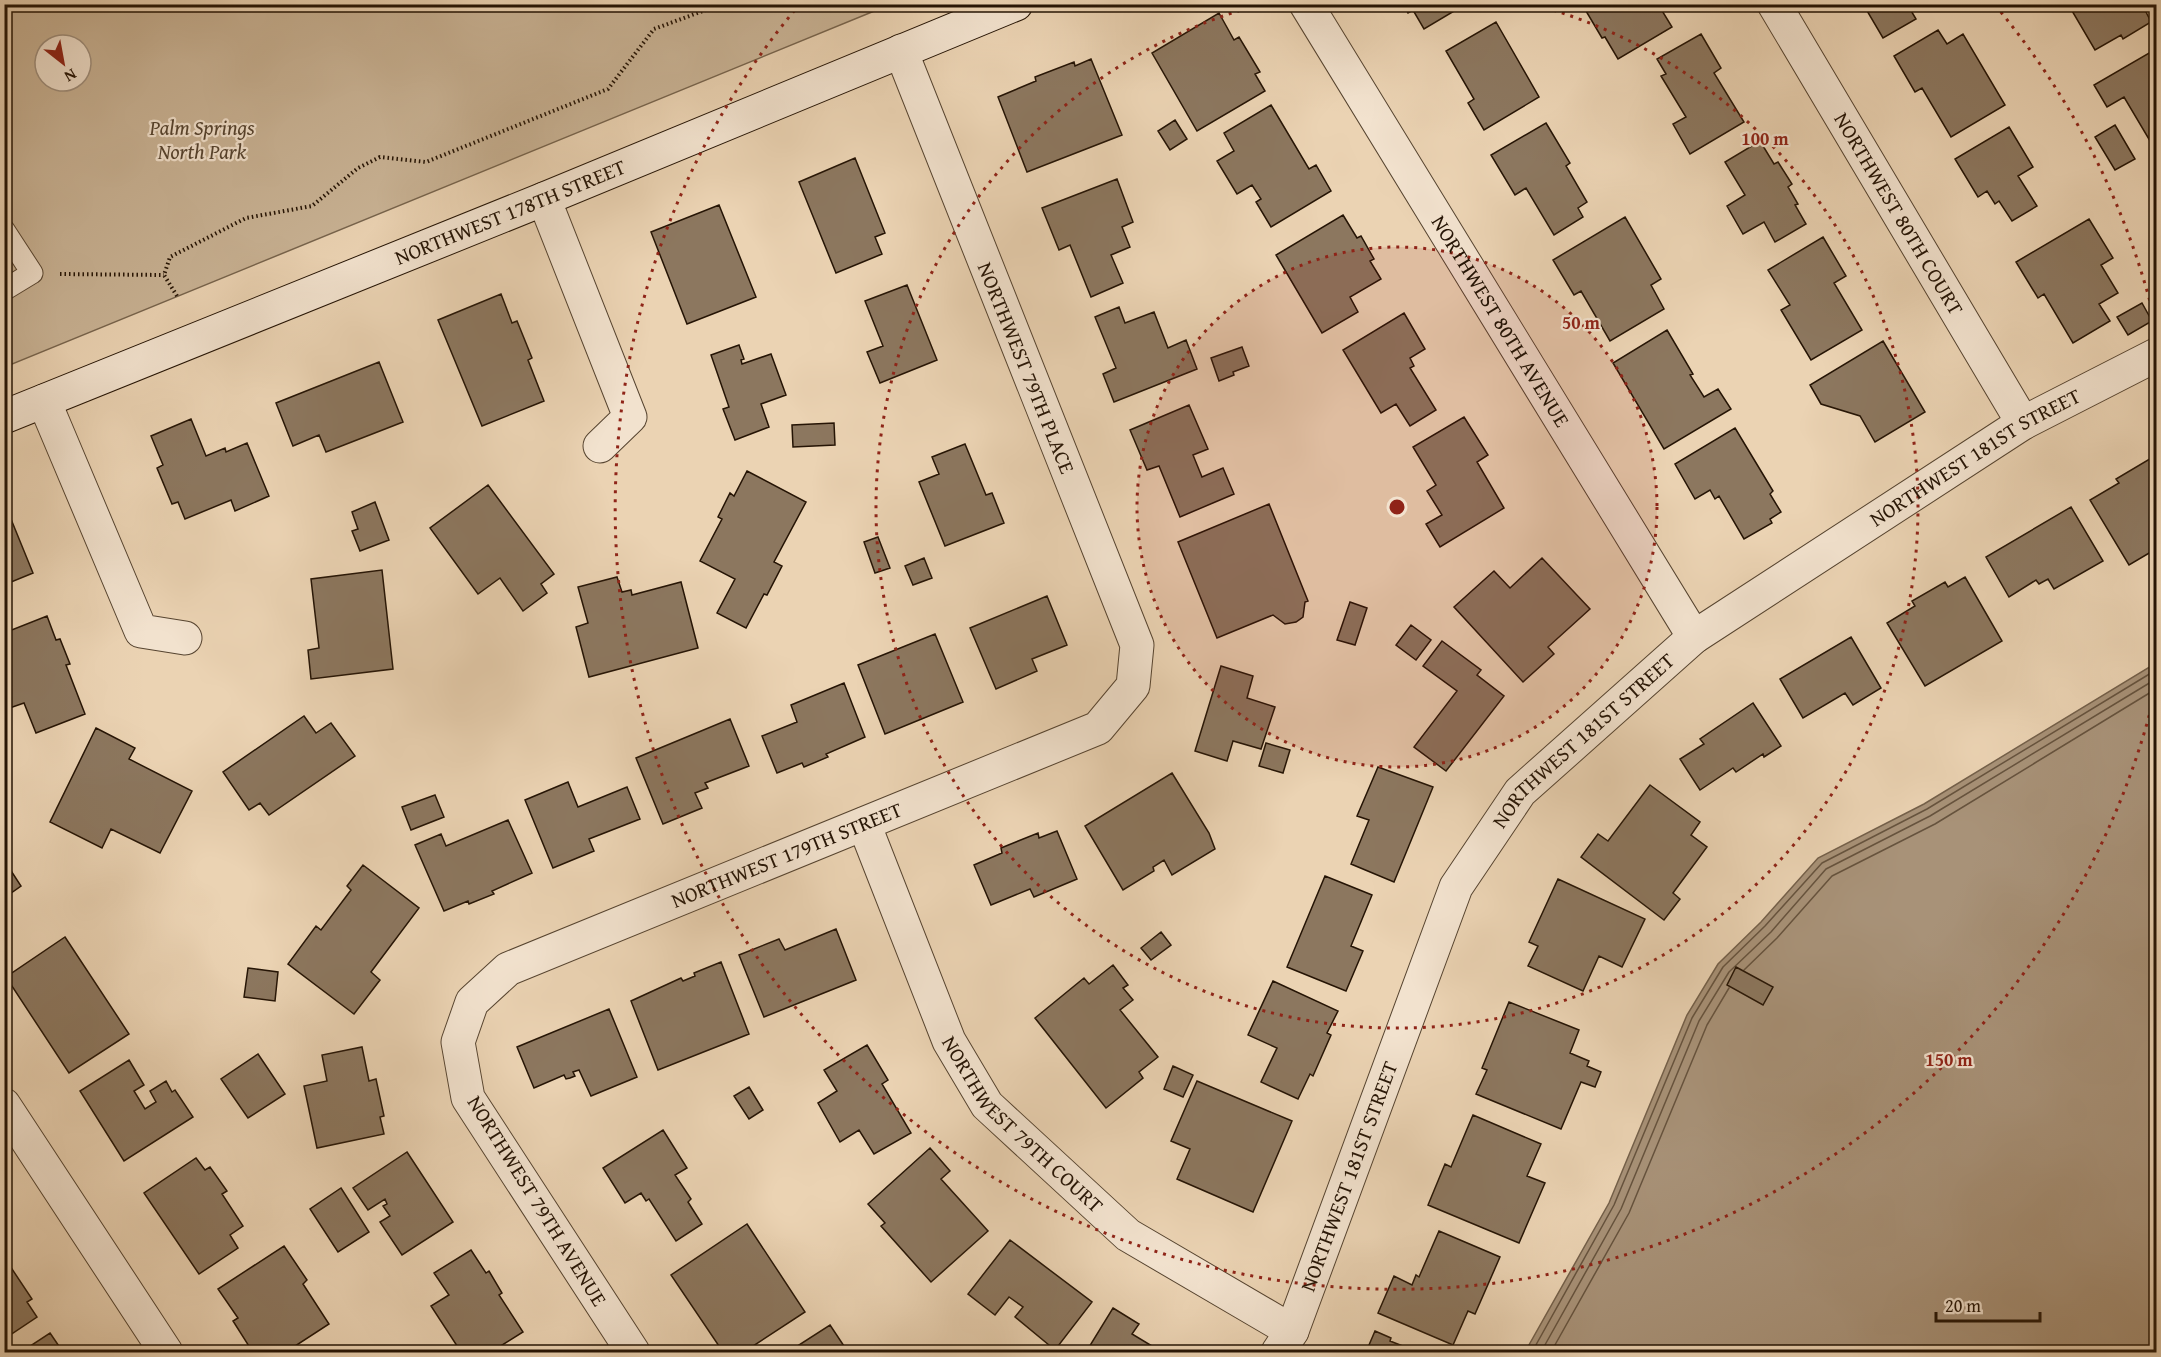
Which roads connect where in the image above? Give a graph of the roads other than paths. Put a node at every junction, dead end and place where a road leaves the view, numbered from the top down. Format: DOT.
graph roads {
  1 [pos="1016,4"];
  2 [pos="1306,4"];
  3 [pos="1774,4"];
  4 [pos="900,51"];
  5 [pos="544,199"];
  6 [pos="4,230"];
  7 [pos="4,290"];
  8 [pos="2157,355"];
  9 [pos="44,401"];
  10 [pos="4,417"];
  11 [pos="2023,423"];
  12 [pos="600,446"];
  13 [pos="185,638"];
  14 [pos="1694,638"];
  15 [pos="1133,686"];
  16 [pos="864,824"];
  17 [pos="458,1042"];
  18 [pos="4,1105"];
  19 [pos="1285,1342"];
  20 [pos="166,1353"];
  21 [pos="633,1353"];
  1 -- 4 [label="street, NORTHWEST 178TH STREET"];
  2 -- 14 [label="street, NORTHWEST 80TH AVENUE"];
  3 -- 11 [label="street, NORTHWEST 80TH COURT"];
  4 -- 5 [label="street, NORTHWEST 178TH STREET"];
  4 -- 15 [label="street, NORTHWEST 79TH PLACE"];
  5 -- 9 [label="street, NORTHWEST 178TH STREET"];
  5 -- 12 [label="street"];
  6 -- 7 [label="lane"];
  8 -- 11 [label="street, NORTHWEST 181ST STREET"];
  9 -- 10 [label="street, NORTHWEST 178TH STREET"];
  9 -- 13 [label="street"];
  11 -- 14 [label="street, NORTHWEST 181ST STREET"];
  14 -- 19 [label="street, NORTHWEST 181ST STREET"];
  15 -- 16 [label="street, NORTHWEST 179TH STREET"];
  16 -- 17 [label="street, NORTHWEST 179TH STREET"];
  16 -- 19 [label="street, NORTHWEST 79TH COURT"];
  17 -- 21 [label="street, NORTHWEST 79TH AVENUE"];
  18 -- 20 [label="street"];
}
